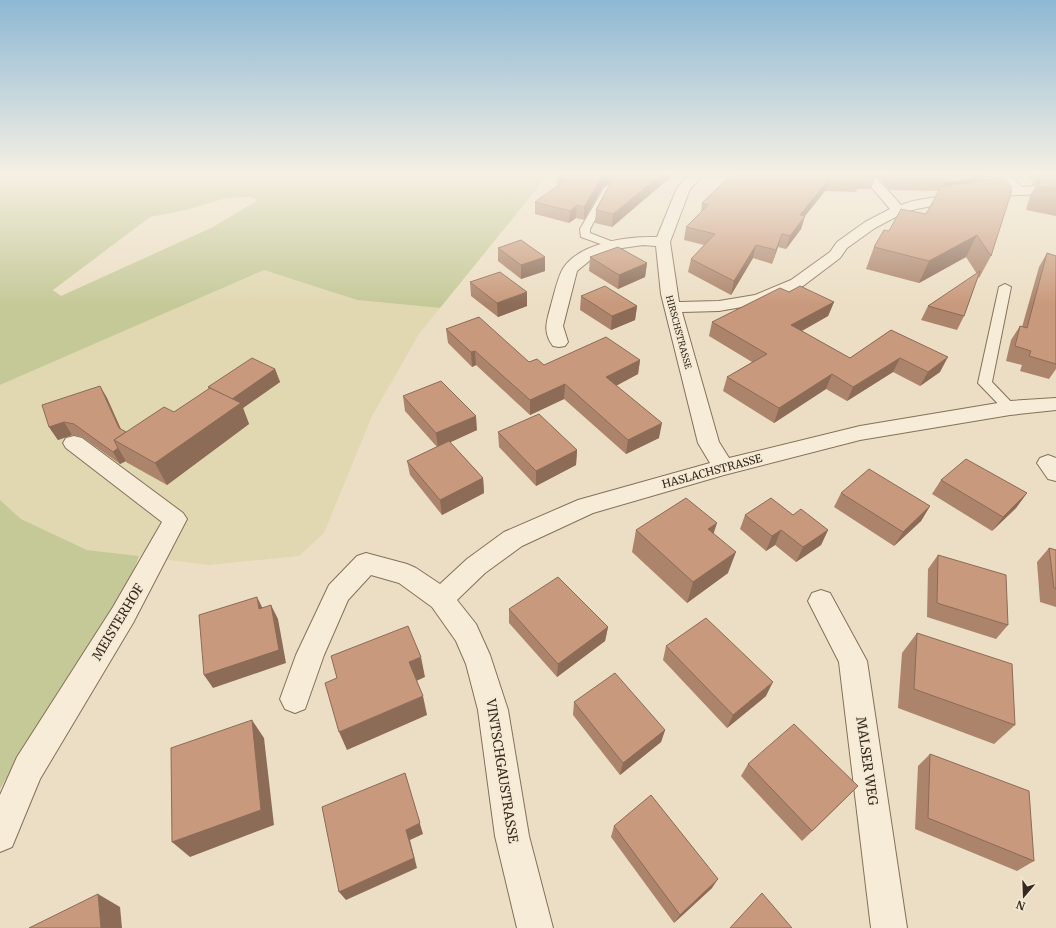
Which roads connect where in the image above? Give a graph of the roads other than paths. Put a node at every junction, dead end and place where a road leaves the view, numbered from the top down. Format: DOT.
graph roads {
  1 [pos="591,218"];
  2 [pos="672,218"];
  3 [pos="884,218"];
  4 [pos="663,242"];
  5 [pos="612,245"];
  6 [pos="1005,287"];
  7 [pos="673,307"];
  8 [pos="559,342"];
  9 [pos="1056,404"];
  10 [pos="1010,408"];
  11 [pos="74,443"];
  12 [pos="724,467"];
  13 [pos="441,599"];
  14 [pos="821,601"];
  15 [pos="295,699"];
  16 [pos="0,835"];
  17 [pos="535,928"];
  18 [pos="889,928"];
  1 -- 5 [label="lane"];
  2 -- 4 [label="street, HIRSCHSTRASSE"];
  3 -- 7 [label="street"];
  4 -- 5 [label="street"];
  4 -- 7 [label="street, HIRSCHSTRASSE"];
  5 -- 8 [label="street"];
  6 -- 10 [label="lane"];
  7 -- 12 [label="street, HIRSCHSTRASSE"];
  9 -- 10 [label="street, HASLACHSTRASSE"];
  10 -- 12 [label="street, HASLACHSTRASSE"];
  11 -- 16 [label="street, MEISTERHOF"];
  12 -- 13 [label="street, HASLACHSTRASSE"];
  13 -- 15 [label="street, VINTSCHGAUSTRASSE"];
  13 -- 17 [label="street, VINTSCHGAUSTRASSE"];
  14 -- 18 [label="street, MALSER WEG"];
}
